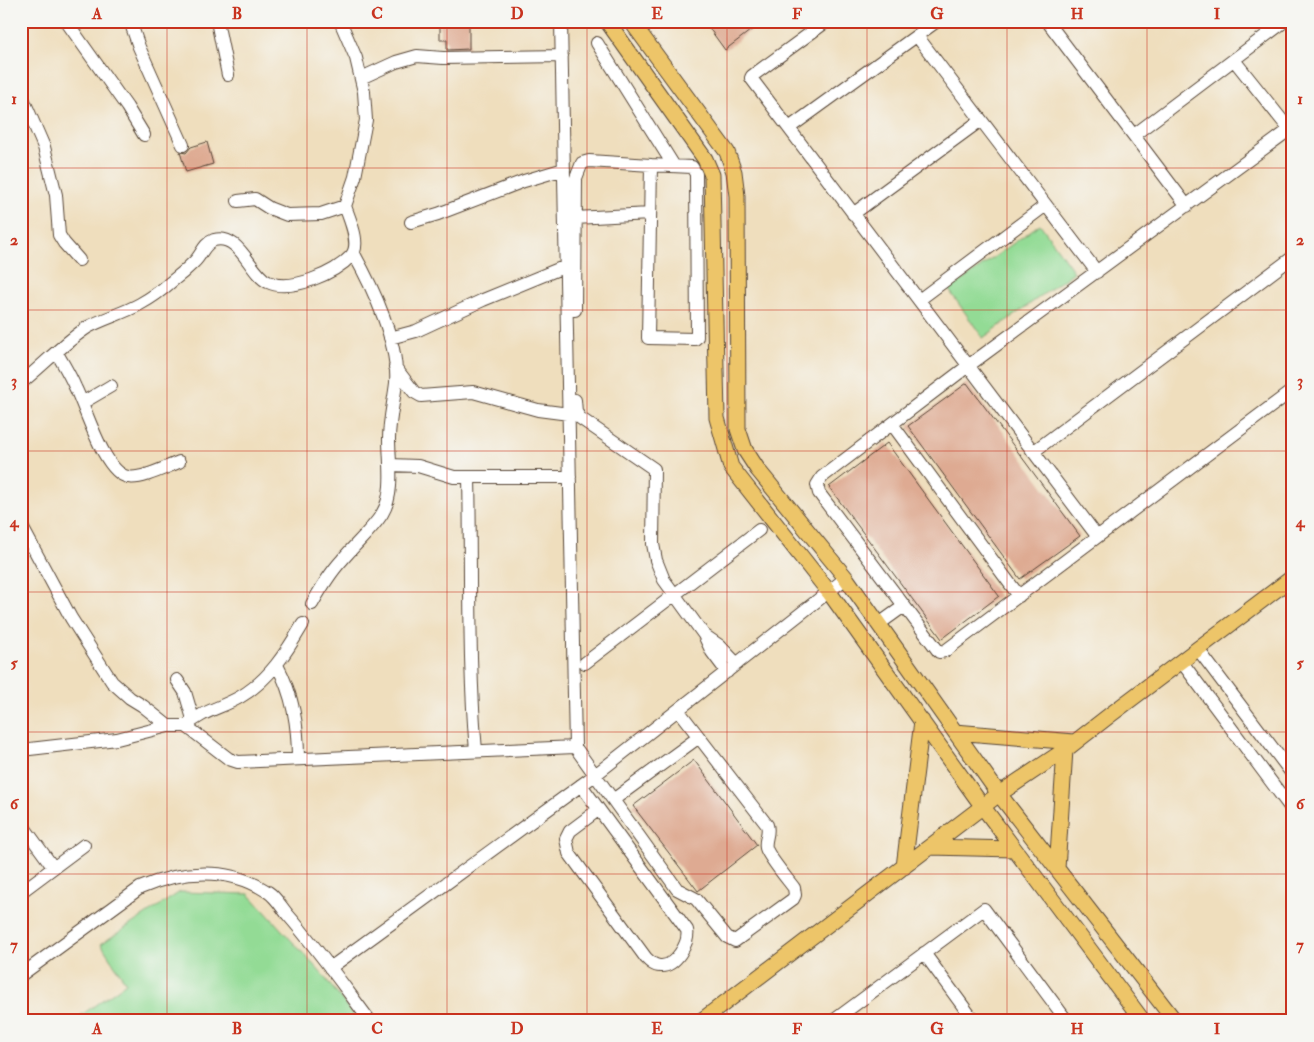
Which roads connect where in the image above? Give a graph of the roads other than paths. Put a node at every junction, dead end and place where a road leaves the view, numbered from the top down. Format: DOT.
graph roads {
  1 [pos="66,21"];
  2 [pos="130,21"];
  3 [pos="217,21"];
  4 [pos="340,21"];
  5 [pos="561,21"];
  6 [pos="606,21"];
  7 [pos="631,21"];
  8 [pos="827,21"];
  9 [pos="937,21"];
  10 [pos="1285,21"];
  11 [pos="1051,23"];
  12 [pos="917,36"];
  13 [pos="597,42"];
  14 [pos="562,56"];
  15 [pos="1234,60"];
  16 [pos="228,75"];
  17 [pos="361,78"];
  18 [pos="21,94"];
  19 [pos="981,120"];
  20 [pos="789,128"];
  21 [pos="1291,132"];
  22 [pos="144,135"];
  23 [pos="1134,135"];
  24 [pos="183,145"];
  25 [pos="651,165"];
  26 [pos="674,166"];
  27 [pos="564,169"];
  28 [pos="238,200"];
  29 [pos="1046,205"];
  30 [pos="345,206"];
  31 [pos="1187,206"];
  32 [pos="650,214"];
  33 [pos="854,214"];
  34 [pos="575,218"];
  35 [pos="411,222"];
  36 [pos="354,254"];
  37 [pos="1293,258"];
  38 [pos="79,260"];
  39 [pos="566,266"];
  40 [pos="1097,272"];
  41 [pos="919,300"];
  42 [pos="390,338"];
  43 [pos="57,353"];
  44 [pos="968,366"];
  45 [pos="395,367"];
  46 [pos="21,383"];
  47 [pos="111,386"];
  48 [pos="1293,390"];
  49 [pos="82,403"];
  50 [pos="569,414"];
  51 [pos="892,424"];
  52 [pos="1033,452"];
  53 [pos="179,462"];
  54 [pos="390,465"];
  55 [pos="469,477"];
  56 [pos="570,477"];
  57 [pos="21,525"];
  58 [pos="759,530"];
  59 [pos="1097,536"];
  60 [pos="1293,577"];
  61 [pos="846,578"];
  62 [pos="829,592"];
  63 [pos="674,595"];
  64 [pos="1019,596"];
  65 [pos="312,604"];
  66 [pos="904,606"];
  67 [pos="303,624"];
  68 [pos="879,624"];
  69 [pos="1198,648"];
  70 [pos="1181,661"];
  71 [pos="585,663"];
  72 [pos="277,665"];
  73 [pos="732,668"];
  74 [pos="177,680"];
  75 [pos="678,710"];
  76 [pos="922,721"];
  77 [pos="190,722"];
  78 [pos="168,726"];
  79 [pos="955,732"];
  80 [pos="699,737"];
  81 [pos="1070,746"];
  82 [pos="575,747"];
  83 [pos="21,750"];
  84 [pos="476,751"];
  85 [pos="298,759"];
  86 [pos="595,775"];
  87 [pos="1293,776"];
  88 [pos="581,785"];
  89 [pos="999,794"];
  90 [pos="613,800"];
  91 [pos="983,807"];
  92 [pos="598,810"];
  93 [pos="1293,811"];
  94 [pos="21,823"];
  95 [pos="84,846"];
  96 [pos="930,847"];
  97 [pos="1014,849"];
  98 [pos="904,867"];
  99 [pos="53,868"];
  100 [pos="1057,869"];
  101 [pos="21,892"];
  102 [pos="924,953"];
  103 [pos="330,968"];
  104 [pos="21,975"];
  105 [pos="967,1018"];
  106 [pos="370,1021"];
  107 [pos="701,1021"];
  108 [pos="833,1021"];
  109 [pos="1067,1021"];
  110 [pos="1143,1021"];
  111 [pos="1175,1021"];
  1 -- 22 [label="street"];
  2 -- 24 [label="street"];
  3 -- 16 [label="street"];
  4 -- 17 [label="street"];
  5 -- 14 [label="street"];
  6 -- 62 [label="main road"];
  7 -- 61 [label="main road"];
  8 -- 20 [label="street"];
  9 -- 12 [label="street"];
  10 -- 15 [label="street"];
  11 -- 23 [label="street"];
  12 -- 19 [label="street"];
  12 -- 20 [label="street"];
  13 -- 26 [label="street"];
  14 -- 17 [label="street"];
  14 -- 27 [label="street"];
  15 -- 21 [label="street"];
  15 -- 23 [label="street"];
  17 -- 30 [label="street"];
  18 -- 38 [label="street"];
  19 -- 29 [label="street"];
  19 -- 33 [label="street"];
  20 -- 33 [label="street"];
  21 -- 31 [label="street"];
  23 -- 31 [label="street"];
  25 -- 26 [label="street"];
  25 -- 32 [label="street"];
  25 -- 34 [label="street"];
  26 -- 32 [label="street"];
  27 -- 35 [label="street"];
  27 -- 39 [label="street"];
  28 -- 30 [label="street"];
  29 -- 40 [label="street"];
  29 -- 41 [label="street"];
  30 -- 36 [label="street"];
  31 -- 40 [label="street"];
  32 -- 34 [label="street"];
  33 -- 41 [label="street"];
  34 -- 63 [label="street"];
  36 -- 42 [label="street"];
  36 -- 43 [label="street"];
  37 -- 52 [label="street"];
  39 -- 42 [label="street"];
  39 -- 50 [label="street"];
  40 -- 44 [label="street"];
  41 -- 44 [label="street"];
  42 -- 45 [label="street"];
  43 -- 46 [label="street"];
  43 -- 49 [label="street"];
  44 -- 51 [label="street"];
  44 -- 52 [label="street"];
  45 -- 50 [label="street"];
  45 -- 54 [label="street"];
  47 -- 49 [label="street"];
  48 -- 59 [label="street"];
  49 -- 53 [label="street"];
  50 -- 56 [label="street"];
  51 -- 64 [label="street"];
  51 -- 66 [label="street"];
  52 -- 59 [label="street"];
  54 -- 55 [label="street"];
  54 -- 65 [label="street"];
  55 -- 56 [label="street"];
  55 -- 84 [label="street"];
  56 -- 82 [label="street"];
  57 -- 78 [label="street"];
  58 -- 63 [label="street"];
  59 -- 64 [label="street"];
  60 -- 69 [label="main road"];
  61 -- 62 [label="street"];
  61 -- 68 [label="main road"];
  62 -- 73 [label="street"];
  62 -- 76 [label="main road"];
  63 -- 71 [label="street"];
  63 -- 73 [label="street"];
  64 -- 66 [label="street"];
  66 -- 68 [label="street"];
  67 -- 72 [label="street"];
  68 -- 79 [label="main road"];
  69 -- 70 [label="main road"];
  69 -- 87 [label="street"];
  70 -- 81 [label="main road"];
  70 -- 93 [label="street"];
  72 -- 77 [label="street"];
  72 -- 85 [label="street"];
  73 -- 75 [label="street"];
  74 -- 77 [label="street"];
  75 -- 80 [label="street"];
  75 -- 86 [label="street"];
  76 -- 91 [label="main road"];
  76 -- 98 [label="main road"];
  77 -- 78 [label="street"];
  77 -- 85 [label="street"];
  78 -- 83 [label="street"];
  79 -- 81 [label="main road"];
  79 -- 89 [label="main road"];
  80 -- 90 [label="street"];
  80 -- 90 [label="street"];
  81 -- 89 [label="main road"];
  81 -- 100 [label="main road"];
  82 -- 84 [label="street"];
  82 -- 86 [label="street"];
  84 -- 85 [label="street"];
  86 -- 88 [label="street"];
  86 -- 90 [label="street"];
  88 -- 92 [label="street"];
  88 -- 103 [label="street"];
  89 -- 91 [label="main road"];
  89 -- 100 [label="main road"];
  91 -- 96 [label="main road"];
  91 -- 97 [label="main road"];
  92 -- 92 [label="street"];
  94 -- 99 [label="street"];
  95 -- 99 [label="street"];
  96 -- 97 [label="main road"];
  96 -- 98 [label="main road"];
  97 -- 110 [label="main road"];
  98 -- 107 [label="main road"];
  99 -- 101 [label="street"];
  100 -- 111 [label="main road"];
  102 -- 105 [label="street"];
  102 -- 108 [label="street"];
  102 -- 109 [label="street"];
  103 -- 104 [label="street"];
  103 -- 106 [label="street"];
}
